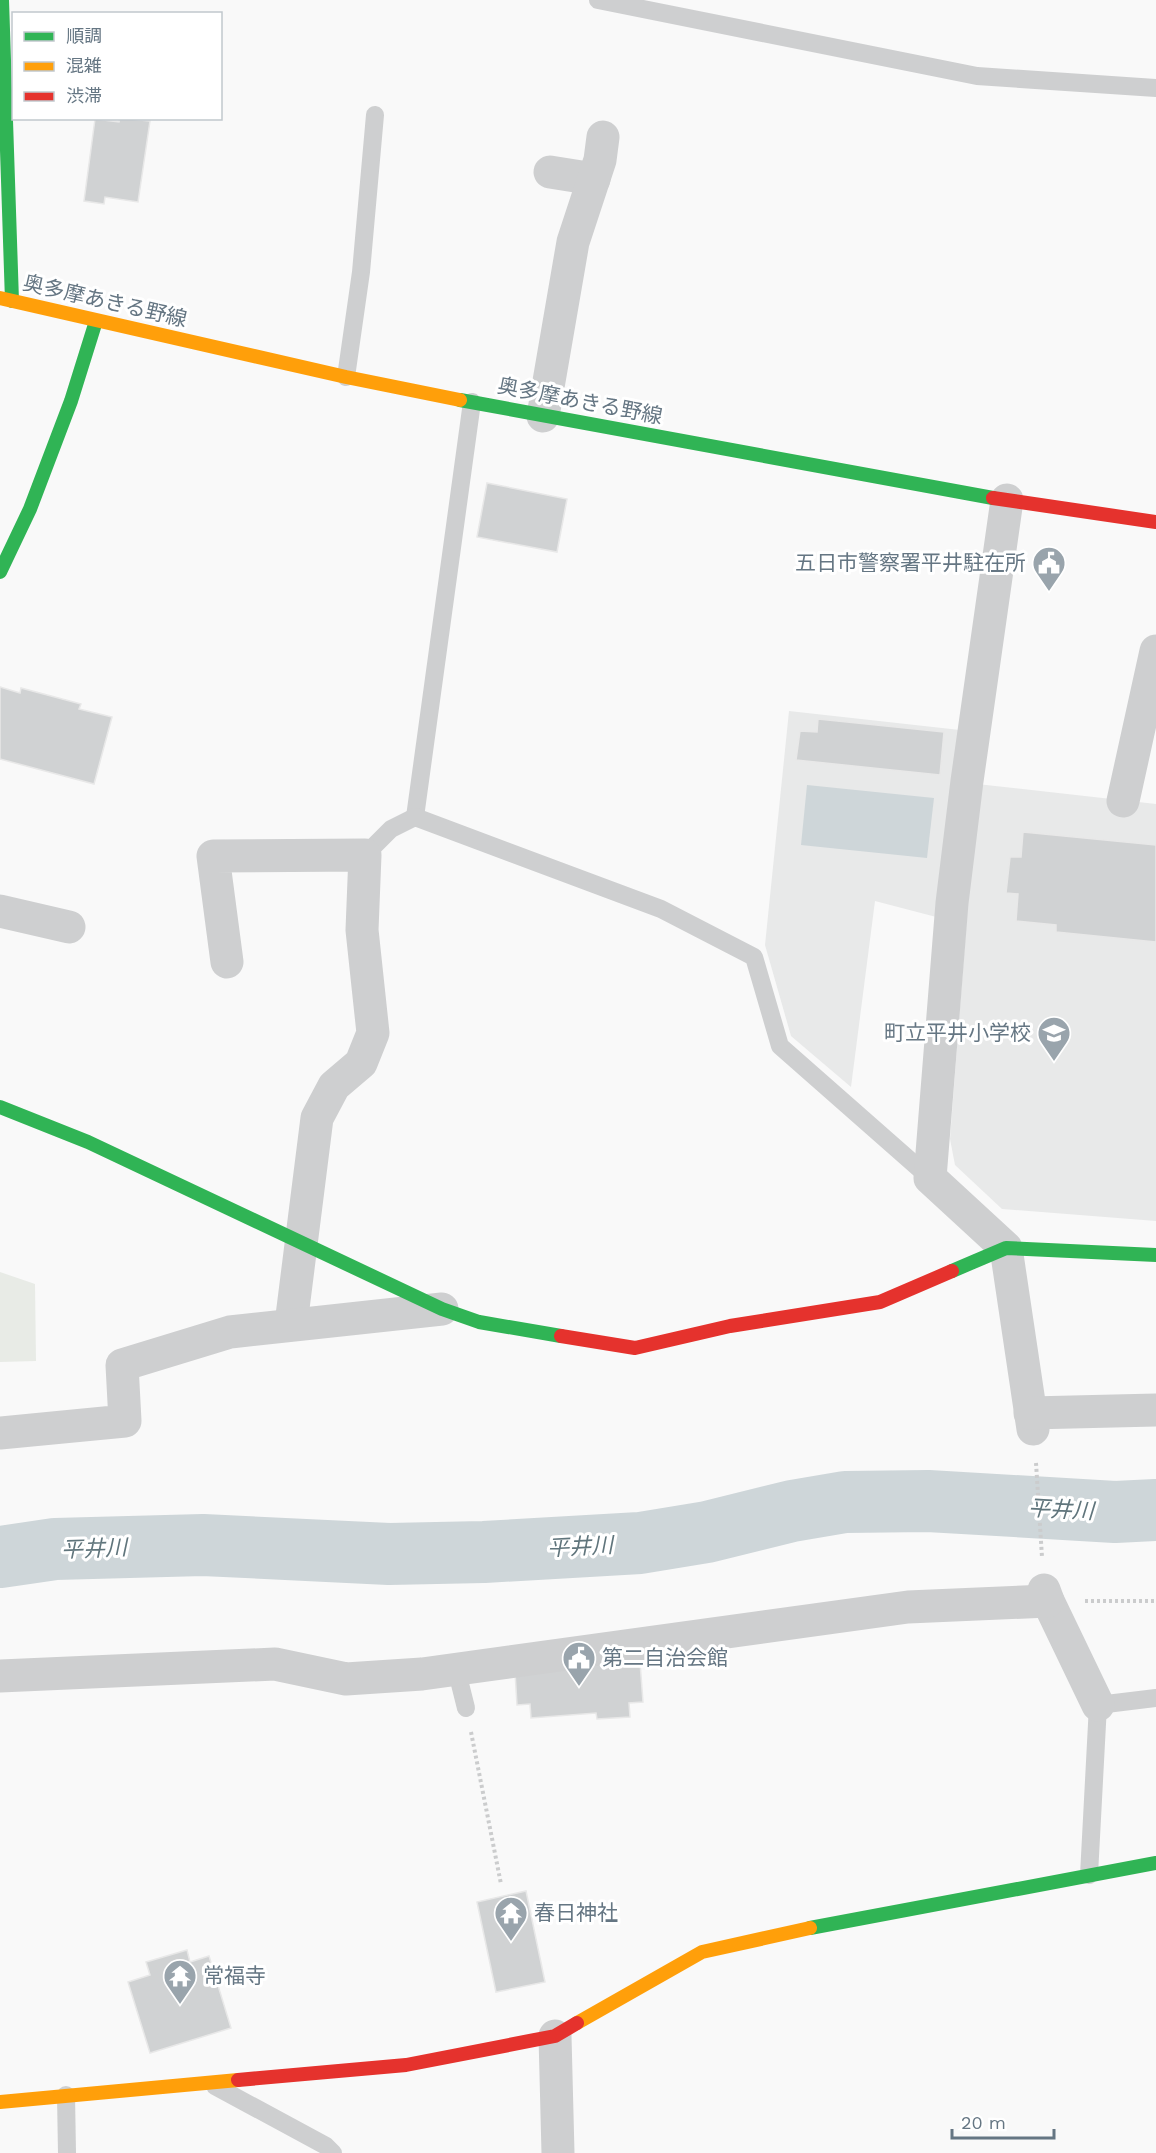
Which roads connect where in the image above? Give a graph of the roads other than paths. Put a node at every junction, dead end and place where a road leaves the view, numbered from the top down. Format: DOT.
graph roads {
  1 [pos="2,0"];
  2 [pos="598,0"];
  3 [pos="1156,88"];
  4 [pos="375,115"];
  5 [pos="603,137"];
  6 [pos="550,172"];
  7 [pos="594,179"];
  8 [pos="6,299"];
  9 [pos="96,321"];
  10 [pos="346,377"];
  11 [pos="472,402"];
  12 [pos="543,416"];
  13 [pos="1007,500"];
  14 [pos="1156,522"];
  15 [pos="0,572"];
  16 [pos="1156,651"];
  17 [pos="1123,801"];
  18 [pos="415,817"];
  19 [pos="365,855"];
  20 [pos="0,911"];
  21 [pos="69,927"];
  22 [pos="227,962"];
  23 [pos="0,1107"];
  24 [pos="930,1178"];
  25 [pos="302,1244"];
  26 [pos="1006,1248"];
  27 [pos="1156,1255"];
  28 [pos="442,1309"];
  29 [pos="291,1324"];
  30 [pos="1156,1410"];
  31 [pos="0,1433"];
  32 [pos="456,1668"];
  33 [pos="0,1676"];
  34 [pos="1156,1698"];
  35 [pos="1098,1705"];
  36 [pos="466,1708"];
  37 [pos="1150,1871"];
  38 [pos="1089,1875"];
  39 [pos="555,2036"];
  40 [pos="208,2083"];
  41 [pos="66,2095"];
  42 [pos="0,2102"];
  43 [pos="67,2153"];
  44 [pos="333,2153"];
  45 [pos="558,2153"];
  1 -- 8 [label="street"];
  2 -- 3 [label="lane"];
  4 -- 10 [label="lane"];
  5 -- 7 [label="street"];
  6 -- 7 [label="street"];
  7 -- 12 [label="street"];
  8 -- 9 [label="street, 奥多摩あきる野線"];
  9 -- 10 [label="street, 奥多摩あきる野線"];
  9 -- 15 [label="street"];
  10 -- 11 [label="street, 奥多摩あきる野線"];
  11 -- 12 [label="street, 奥多摩あきる野線"];
  11 -- 18 [label="lane"];
  12 -- 13 [label="street, 奥多摩あきる野線"];
  13 -- 14 [label="street, 奥多摩あきる野線"];
  13 -- 24 [label="street"];
  16 -- 17 [label="street"];
  18 -- 19 [label="lane"];
  18 -- 24 [label="lane"];
  19 -- 22 [label="street"];
  19 -- 25 [label="street"];
  20 -- 21 [label="street"];
  23 -- 25 [label="street"];
  24 -- 26 [label="street"];
  25 -- 28 [label="street"];
  25 -- 29 [label="street"];
  26 -- 27 [label="street"];
  26 -- 28 [label="street"];
  26 -- 30 [label="street"];
  28 -- 29 [label="street"];
  29 -- 31 [label="street"];
  32 -- 33 [label="street"];
  32 -- 35 [label="street"];
  32 -- 36 [label="lane"];
  34 -- 35 [label="lane"];
  35 -- 38 [label="lane"];
  37 -- 38 [label="street"];
  38 -- 39 [label="street"];
  39 -- 40 [label="street"];
  39 -- 45 [label="street"];
  40 -- 41 [label="street"];
  40 -- 44 [label="lane"];
  41 -- 42 [label="street"];
  41 -- 43 [label="lane"];
}
